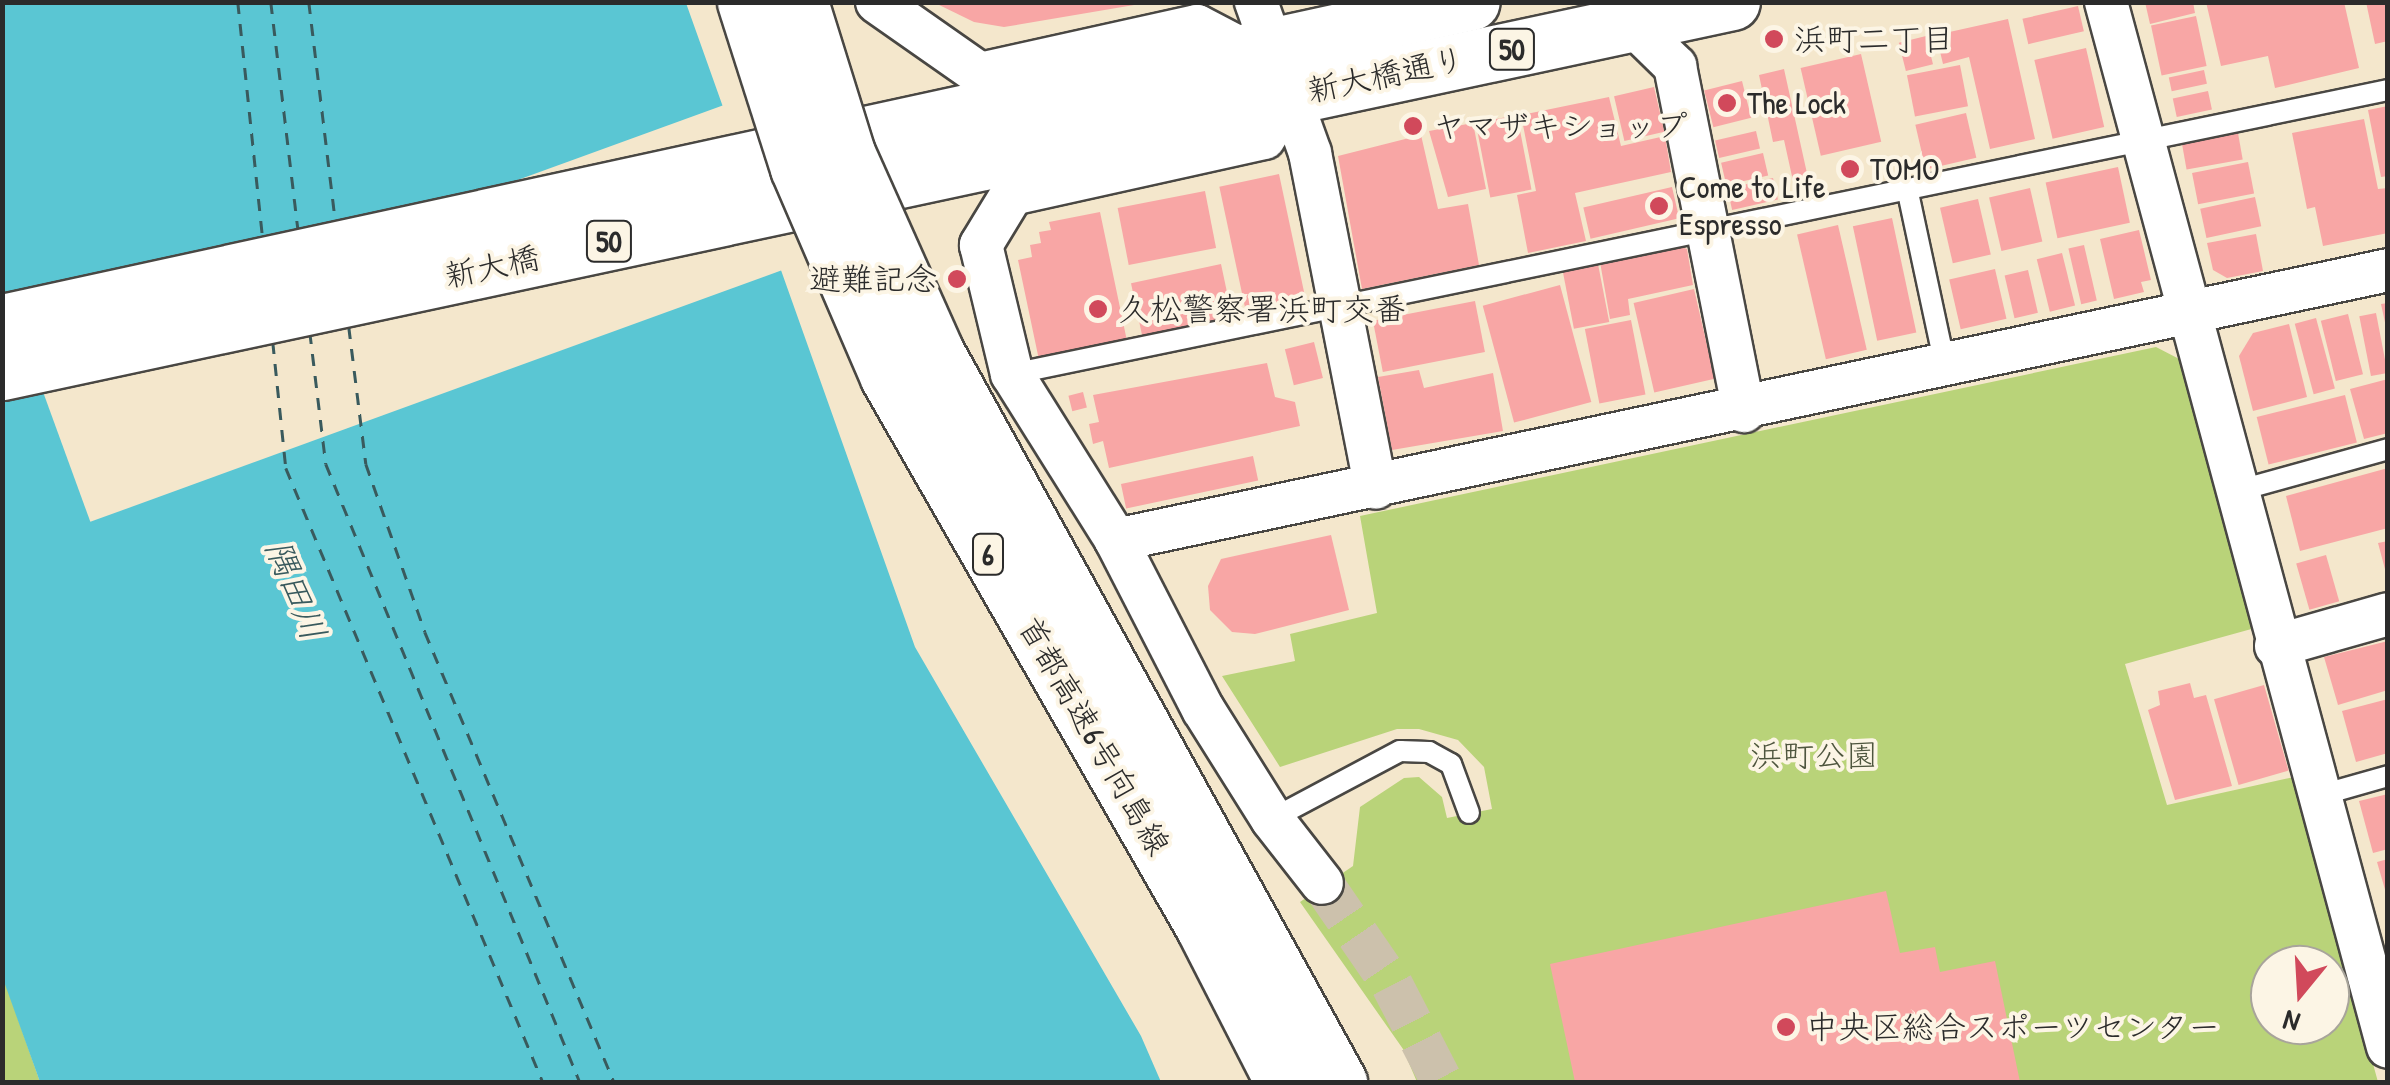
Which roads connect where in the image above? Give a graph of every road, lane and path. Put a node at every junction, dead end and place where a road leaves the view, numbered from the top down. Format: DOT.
graph roads {
  1 [pos="745,2"];
  2 [pos="800,2"];
  3 [pos="877,2"];
  4 [pos="1472,2"];
  5 [pos="1732,2"];
  6 [pos="2106,2"];
  7 [pos="1631,24"];
  8 [pos="1248,61"];
  9 [pos="2388,90"];
  10 [pos="2140,141"];
  11 [pos="1907,188"];
  12 [pos="1708,230"];
  13 [pos="2388,270"];
  14 [pos="1342,306"];
  15 [pos="2188,314"];
  16 [pos="2,322"];
  17 [pos="1946,368"];
  18 [pos="2,372"];
  19 [pos="1012,374"];
  20 [pos="1744,411"];
  21 [pos="2388,449"];
  22 [pos="1376,488"];
  23 [pos="2237,491"];
  24 [pos="1116,540"];
  25 [pos="2388,614"];
  26 [pos="2276,646"];
  27 [pos="2388,776"];
  28 [pos="2318,796"];
  29 [pos="1469,812"];
  30 [pos="1272,819"];
  31 [pos="1322,883"];
  32 [pos="2373,942"];
  33 [pos="2388,1046"];
  34 [pos="1283,1082"];
  35 [pos="1339,1082"];
  1 -- 34 [label="main road, 首都高速6号向島線 / 6, bridge"];
  2 -- 35 [label="main road, 首都高速6号向島線 / 6, bridge"];
  3 -- 8 [label="street"];
  4 -- 8 [label="main road, 新大橋通り / 50"];
  5 -- 7 [label="main road, 新大橋通り / 50"];
  6 -- 10 [label="street"];
  7 -- 8 [label="main road, 新大橋通り / 50"];
  7 -- 12 [label="street"];
  8 -- 14 [label="street"];
  8 -- 16 [label="main road, 新大橋 / 50, bridge"];
  8 -- 18 [label="main road, 新大橋 / 50, bridge"];
  8 -- 19 [label="street"];
  9 -- 10 [label="lane"];
  10 -- 11 [label="lane"];
  10 -- 15 [label="street"];
  11 -- 12 [label="lane"];
  11 -- 17 [label="lane"];
  12 -- 14 [label="lane"];
  12 -- 20 [label="street"];
  13 -- 15 [label="street"];
  14 -- 19 [label="lane"];
  14 -- 22 [label="street"];
  15 -- 17 [label="street"];
  15 -- 23 [label="street"];
  17 -- 20 [label="street"];
  19 -- 24 [label="street"];
  20 -- 22 [label="street"];
  21 -- 23 [label="lane"];
  22 -- 24 [label="street"];
  23 -- 26 [label="street"];
  24 -- 30 [label="street"];
  25 -- 26 [label="street"];
  26 -- 28 [label="street"];
  27 -- 28 [label="lane"];
  28 -- 32 [label="street"];
  29 -- 30 [label="lane"];
  30 -- 31 [label="street"];
  32 -- 33 [label="street"];
}
